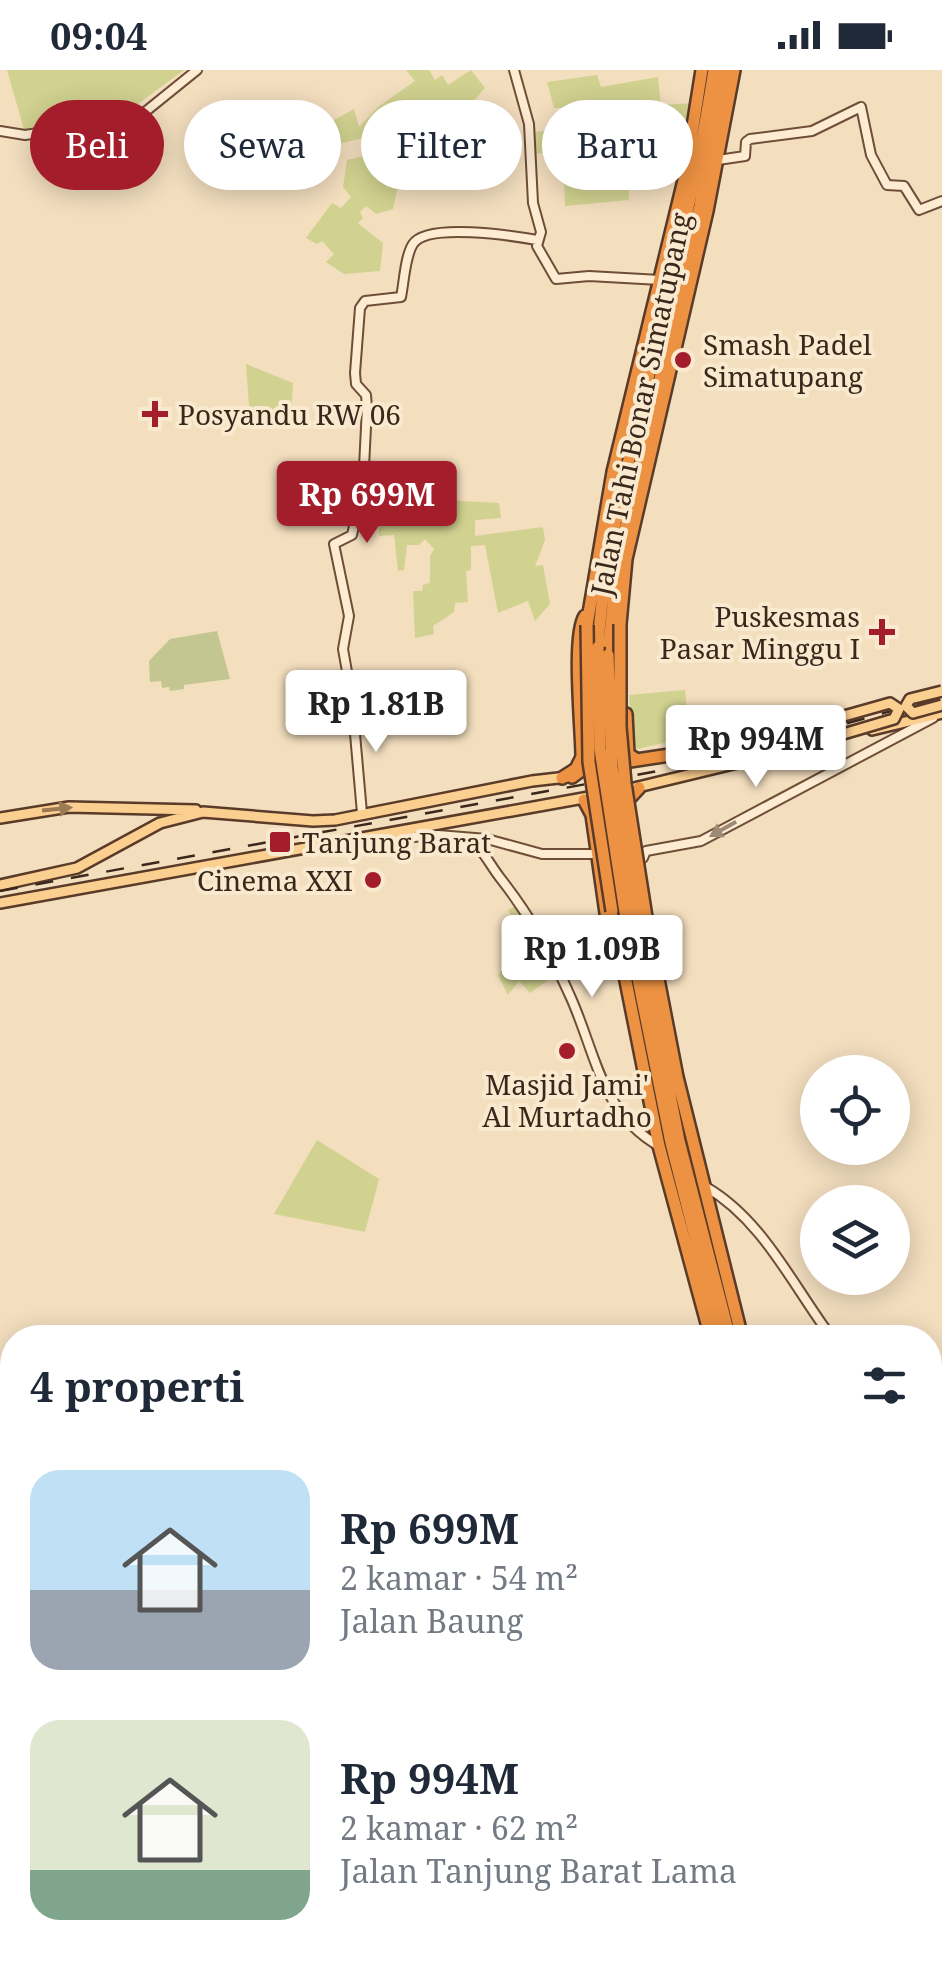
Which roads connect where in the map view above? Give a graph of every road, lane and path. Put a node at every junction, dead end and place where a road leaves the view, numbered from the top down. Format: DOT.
graph roads {
  1 [pos="197,70"];
  2 [pos="514,70"];
  3 [pos="702,70"];
  4 [pos="714,70"];
  5 [pos="724,70"];
  6 [pos="734,70"];
  7 [pos="0,131"];
  8 [pos="718,160"];
  9 [pos="942,201"];
  10 [pos="536,240"];
  11 [pos="660,280"];
  12 [pos="657,342"];
  13 [pos="662,363"];
  14 [pos="599,553"];
  15 [pos="626,559"];
  16 [pos="621,596"];
  17 [pos="589,615"];
  18 [pos="603,651"];
  19 [pos="942,690"];
  20 [pos="942,705"];
  21 [pos="942,713"];
  22 [pos="906,721"];
  23 [pos="626,723"];
  24 [pos="901,732"];
  25 [pos="582,738"];
  26 [pos="736,744"];
  27 [pos="710,749"];
  28 [pos="617,751"];
  29 [pos="592,755"];
  30 [pos="638,760"];
  31 [pos="749,762"];
  32 [pos="561,778"];
  33 [pos="639,788"];
  34 [pos="582,800"];
  35 [pos="602,808"];
  36 [pos="203,812"];
  37 [pos="624,813"];
  38 [pos="360,814"];
  39 [pos="0,818"];
  40 [pos="412,826"];
  41 [pos="467,838"];
  42 [pos="385,839"];
  43 [pos="487,839"];
  44 [pos="606,841"];
  45 [pos="628,842"];
  46 [pos="298,851"];
  47 [pos="597,854"];
  48 [pos="642,858"];
  49 [pos="0,885"];
  50 [pos="509,887"];
  51 [pos="0,905"];
  52 [pos="636,918"];
  53 [pos="654,958"];
  54 [pos="624,982"];
  55 [pos="668,1034"];
  56 [pos="637,1042"];
  57 [pos="654,1126"];
  58 [pos="645,1138"];
  59 [pos="659,1146"];
  60 [pos="702,1185"];
  61 [pos="724,1198"];
  62 [pos="708,1209"];
  63 [pos="702,1252"];
  64 [pos="707,1325"];
  65 [pos="718,1325"];
  66 [pos="731,1325"];
  67 [pos="733,1325"];
  68 [pos="823,1325"];
  1 -- 7 [label="street"];
  2 -- 10 [label="street"];
  3 -- 11 [label="highway, Jalan Tahi Bonar Simatupang"];
  4 -- 12 [label="highway"];
  5 -- 13 [label="highway"];
  6 -- 8 [label="highway, Jalan Tahi Bonar Simatupang"];
  8 -- 9 [label="street"];
  8 -- 15 [label="highway, Jalan Tahi Bonar Simatupang"];
  10 -- 11 [label="street"];
  10 -- 38 [label="street"];
  11 -- 14 [label="highway, Jalan Tahi Bonar Simatupang"];
  12 -- 14 [label="highway"];
  12 -- 18 [label="highway"];
  13 -- 15 [label="highway"];
  13 -- 18 [label="highway"];
  14 -- 17 [label="highway, Jalan Tahi Bonar Simatupang"];
  15 -- 16 [label="highway, Jalan Tahi Bonar Simatupang"];
  16 -- 23 [label="highway"];
  16 -- 28 [label="highway"];
  16 -- 52 [label="highway, Jalan Tahi Bonar Simatupang, bridge"];
  17 -- 25 [label="highway"];
  17 -- 29 [label="highway"];
  17 -- 54 [label="highway, Jalan Tahi Bonar Simatupang, bridge"];
  18 -- 52 [label="highway, bridge"];
  19 -- 20 [label="main road, bridge"];
  19 -- 26 [label="main road"];
  21 -- 22 [label="main road"];
  21 -- 24 [label="street"];
  22 -- 24 [label="main road"];
  22 -- 31 [label="main road"];
  23 -- 28 [label="highway"];
  23 -- 30 [label="highway"];
  24 -- 48 [label="street, one-way"];
  25 -- 29 [label="highway"];
  25 -- 32 [label="highway"];
  26 -- 27 [label="main road"];
  26 -- 31 [label="main road, bridge"];
  27 -- 30 [label="highway"];
  27 -- 32 [label="main road"];
  28 -- 29 [label="highway"];
  28 -- 30 [label="highway"];
  29 -- 32 [label="highway"];
  31 -- 33 [label="main road"];
  32 -- 38 [label="main road"];
  33 -- 34 [label="main road"];
  33 -- 37 [label="highway"];
  34 -- 35 [label="highway"];
  34 -- 40 [label="main road"];
  34 -- 47 [label="highway"];
  35 -- 37 [label="highway"];
  35 -- 44 [label="highway"];
  36 -- 38 [label="main road"];
  39 -- 36 [label="main road, one-way"];
  36 -- 49 [label="main road"];
  37 -- 45 [label="highway"];
  37 -- 48 [label="highway"];
  40 -- 42 [label="main road"];
  40 -- 46 [label="main road"];
  41 -- 42 [label="street"];
  41 -- 43 [label="street"];
  41 -- 50 [label="street"];
  42 -- 46 [label="main road"];
  43 -- 47 [label="street"];
  43 -- 50 [label="street"];
  44 -- 45 [label="highway"];
  44 -- 54 [label="highway"];
  45 -- 53 [label="highway"];
  46 -- 51 [label="main road"];
  47 -- 54 [label="highway"];
  48 -- 53 [label="highway"];
  50 -- 58 [label="street"];
  52 -- 53 [label="highway, Jalan Tahi Bonar Simatupang"];
  52 -- 63 [label="highway"];
  53 -- 55 [label="highway, Jalan Tahi Bonar Simatupang"];
  54 -- 56 [label="highway, Jalan Tahi Bonar Simatupang"];
  55 -- 60 [label="highway, Jalan Tahi Bonar Simatupang"];
  55 -- 63 [label="highway"];
  56 -- 57 [label="highway, Jalan Tahi Bonar Simatupang"];
  56 -- 63 [label="highway"];
  57 -- 58 [label="street"];
  57 -- 59 [label="highway, Jalan Tahi Bonar Simatupang"];
  58 -- 59 [label="street"];
  59 -- 64 [label="highway, Jalan Tahi Bonar Simatupang"];
  60 -- 61 [label="street"];
  60 -- 62 [label="highway, Jalan Tahi Bonar Simatupang"];
  61 -- 62 [label="street"];
  61 -- 68 [label="street"];
  62 -- 67 [label="highway, Jalan Tahi Bonar Simatupang"];
  63 -- 65 [label="highway"];
  63 -- 66 [label="highway"];
}
